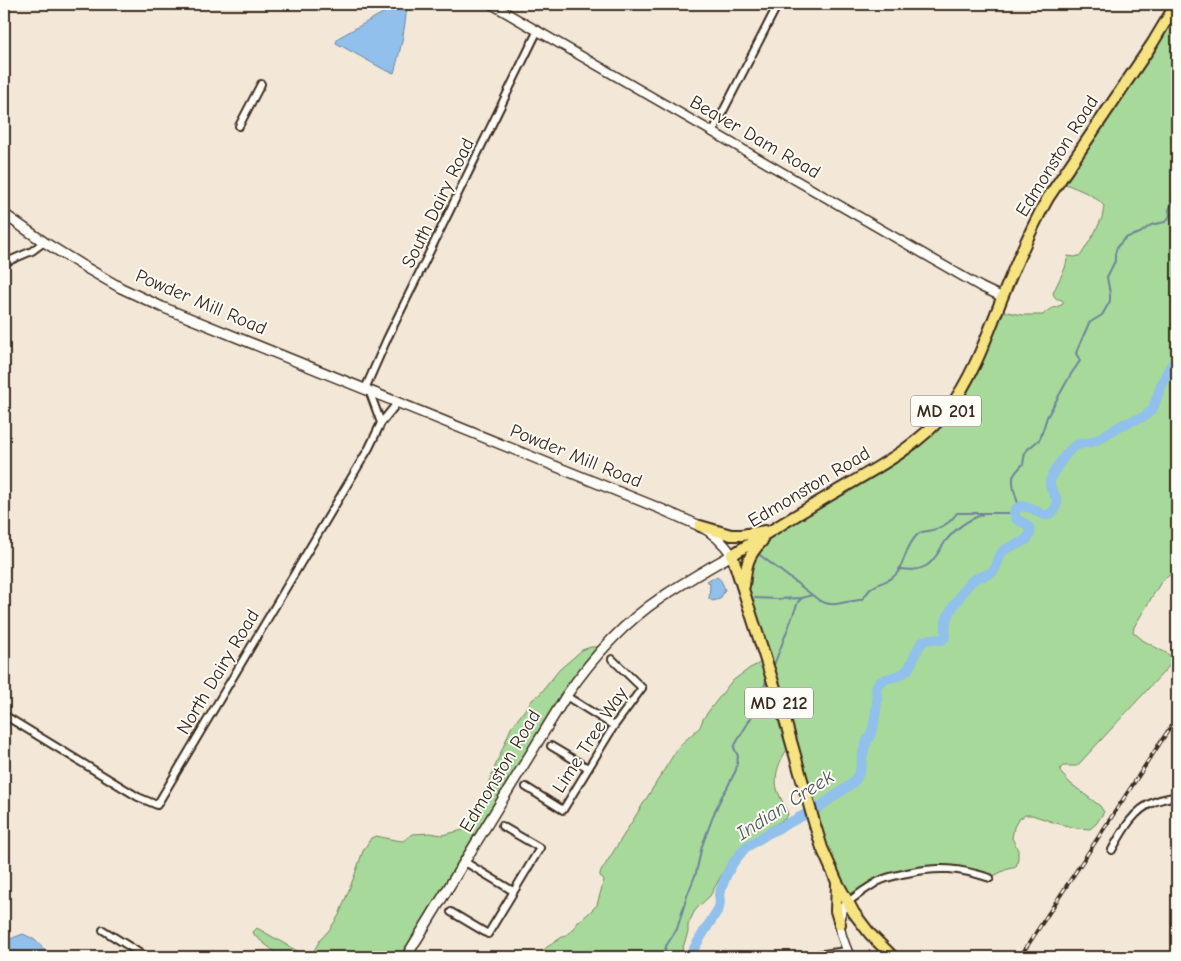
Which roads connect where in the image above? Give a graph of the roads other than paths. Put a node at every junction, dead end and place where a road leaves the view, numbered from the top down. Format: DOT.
graph roads {
  1 [pos="491,4"];
  2 [pos="778,4"];
  3 [pos="1176,4"];
  4 [pos="538,30"];
  5 [pos="261,84"];
  6 [pos="239,126"];
  7 [pos="713,131"];
  8 [pos="4,214"];
  9 [pos="44,242"];
  10 [pos="4,263"];
  11 [pos="1002,297"];
  12 [pos="367,390"];
  13 [pos="398,402"];
  14 [pos="381,424"];
  15 [pos="700,526"];
  16 [pos="771,530"];
  17 [pos="732,555"];
  18 [pos="744,590"];
  19 [pos="612,659"];
  20 [pos="566,696"];
  21 [pos="4,715"];
  22 [pos="614,726"];
  23 [pos="551,746"];
  24 [pos="588,768"];
  25 [pos="526,787"];
  26 [pos="1177,796"];
  27 [pos="502,826"];
  28 [pos="1112,850"];
  29 [pos="465,862"];
  30 [pos="990,878"];
  31 [pos="837,882"];
  32 [pos="513,891"];
  33 [pos="848,902"];
  34 [pos="451,912"];
  35 [pos="859,921"];
  36 [pos="841,927"];
  37 [pos="103,930"];
  38 [pos="849,954"];
  39 [pos="146,957"];
  40 [pos="406,957"];
  41 [pos="800,957"];
  42 [pos="893,957"];
  1 -- 4 [label="street, Beaver Dam Road"];
  2 -- 7 [label="street"];
  3 -- 11 [label="main road, Edmonston Road / MD 201"];
  4 -- 7 [label="street, Beaver Dam Road"];
  4 -- 12 [label="street, South Dairy Road"];
  5 -- 6 [label="street"];
  7 -- 11 [label="street, Beaver Dam Road"];
  8 -- 9 [label="main road, Powder Mill Road"];
  9 -- 10 [label="street"];
  9 -- 12 [label="main road, Powder Mill Road"];
  11 -- 16 [label="main road, Edmonston Road / MD 201"];
  12 -- 13 [label="main road, Powder Mill Road"];
  12 -- 14 [label="street"];
  13 -- 14 [label="street, North Dairy Road"];
  13 -- 15 [label="main road, Powder Mill Road"];
  14 -- 21 [label="street, North Dairy Road"];
  15 -- 16 [label="main road"];
  15 -- 17 [label="main road, Powder Mill Road"];
  16 -- 17 [label="main road, Edmonston Road / MD 201"];
  16 -- 18 [label="main road"];
  17 -- 18 [label="main road, Powder Mill Road / MD 212"];
  17 -- 20 [label="main road, Edmonston Road"];
  18 -- 31 [label="main road, Powder Mill Road / MD 212"];
  19 -- 22 [label="street, Lime Tree Way"];
  20 -- 22 [label="street"];
  20 -- 29 [label="main road, Edmonston Road"];
  22 -- 24 [label="street, Lime Tree Way"];
  23 -- 24 [label="street"];
  24 -- 25 [label="street, Lime Tree Way"];
  26 -- 28 [label="street"];
  27 -- 32 [label="street"];
  29 -- 32 [label="street"];
  29 -- 40 [label="main road, Edmonston Road"];
  30 -- 33 [label="street"];
  31 -- 33 [label="main road, Powder Mill Road / MD 212"];
  31 -- 36 [label="main road"];
  32 -- 34 [label="street"];
  33 -- 35 [label="main road, Powder Mill Road / MD 212"];
  33 -- 36 [label="street"];
  35 -- 36 [label="main road"];
  35 -- 42 [label="main road, Powder Mill Road / MD 212"];
  36 -- 38 [label="street"];
  37 -- 39 [label="street"];
  38 -- 41 [label="street"];
}
